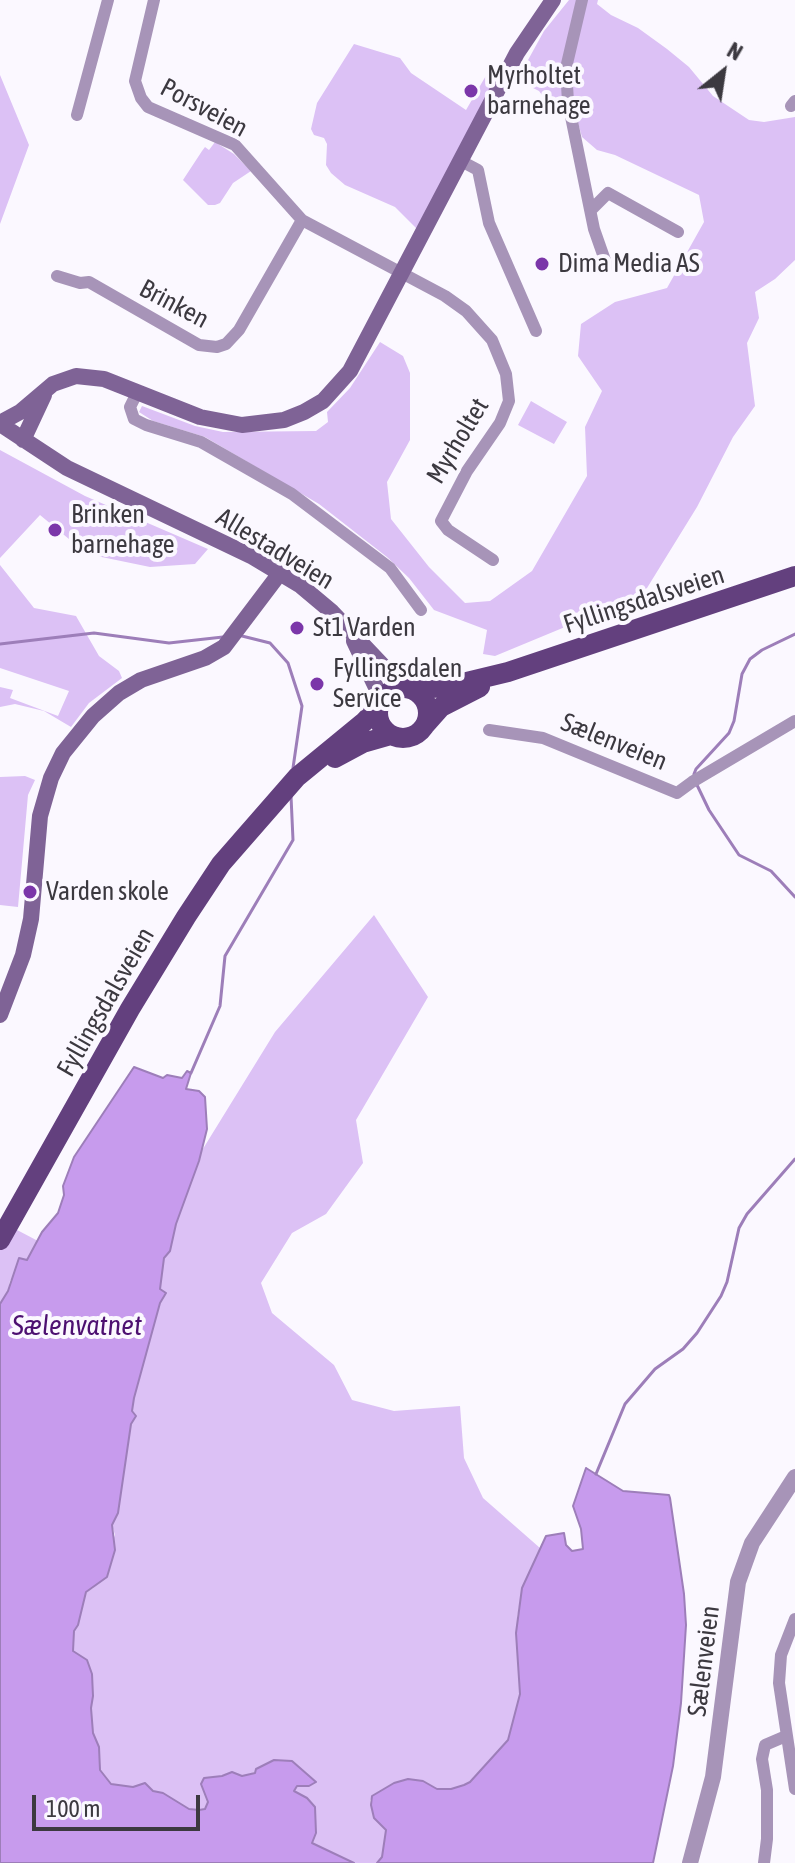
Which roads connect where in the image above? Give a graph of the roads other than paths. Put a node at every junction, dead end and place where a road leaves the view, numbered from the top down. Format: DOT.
graph roads {
  1 [pos="108,0"];
  2 [pos="155,0"];
  3 [pos="553,0"];
  4 [pos="582,0"];
  5 [pos="77,115"];
  6 [pos="461,161"];
  7 [pos="591,210"];
  8 [pos="302,220"];
  9 [pos="678,232"];
  10 [pos="607,266"];
  11 [pos="403,271"];
  12 [pos="57,276"];
  13 [pos="536,331"];
  14 [pos="49,387"];
  15 [pos="138,391"];
  16 [pos="0,424"];
  17 [pos="23,440"];
  18 [pos="493,560"];
  19 [pos="280,573"];
  20 [pos="795,576"];
  21 [pos="421,610"];
  22 [pos="350,632"];
  23 [pos="508,672"];
  24 [pos="407,689"];
  25 [pos="380,703"];
  26 [pos="795,721"];
  27 [pos="425,726"];
  28 [pos="489,730"];
  29 [pos="391,735"];
  30 [pos="274,803"];
  31 [pos="0,1015"];
  32 [pos="0,1240"];
  33 [pos="795,1477"];
  34 [pos="795,1619"];
  35 [pos="786,1736"];
  36 [pos="795,1789"];
  37 [pos="690,1863"];
  38 [pos="764,1863"];
  1 -- 5 [label="street"];
  2 -- 8 [label="street, Porsveien"];
  3 -- 6 [label="main road"];
  4 -- 7 [label="street"];
  6 -- 11 [label="main road"];
  6 -- 13 [label="street"];
  7 -- 9 [label="street"];
  7 -- 10 [label="street"];
  8 -- 11 [label="street, Porsveien"];
  8 -- 12 [label="street, Brinken"];
  11 -- 15 [label="main road"];
  11 -- 18 [label="street, Myrholtet"];
  14 -- 15 [label="main road"];
  14 -- 16 [label="main road"];
  14 -- 17 [label="main road"];
  15 -- 21 [label="street"];
  16 -- 17 [label="main road, Allestadveien"];
  17 -- 19 [label="main road, Allestadveien"];
  19 -- 22 [label="main road, Allestadveien"];
  19 -- 31 [label="main road"];
  20 -- 23 [label="main road, Fyllingsdalsveien"];
  22 -- 24 [label="main road, Allestadveien"];
  22 -- 25 [label="main road, Allestadveien"];
  23 -- 24 [label="main road, Fyllingsdalsveien"];
  23 -- 27 [label="main road, Fyllingsdalsveien"];
  24 -- 25 [label="main road"];
  24 -- 27 [label="main road"];
  25 -- 29 [label="main road"];
  25 -- 30 [label="main road, Fyllingsdalsveien"];
  26 -- 28 [label="street, Sælenveien"];
  27 -- 29 [label="main road"];
  29 -- 30 [label="main road, Fyllingsdalsveien"];
  30 -- 32 [label="main road, Fyllingsdalsveien"];
  33 -- 37 [label="street, Sælenveien"];
  34 -- 35 [label="street"];
  35 -- 36 [label="street"];
  35 -- 38 [label="street"];
}
